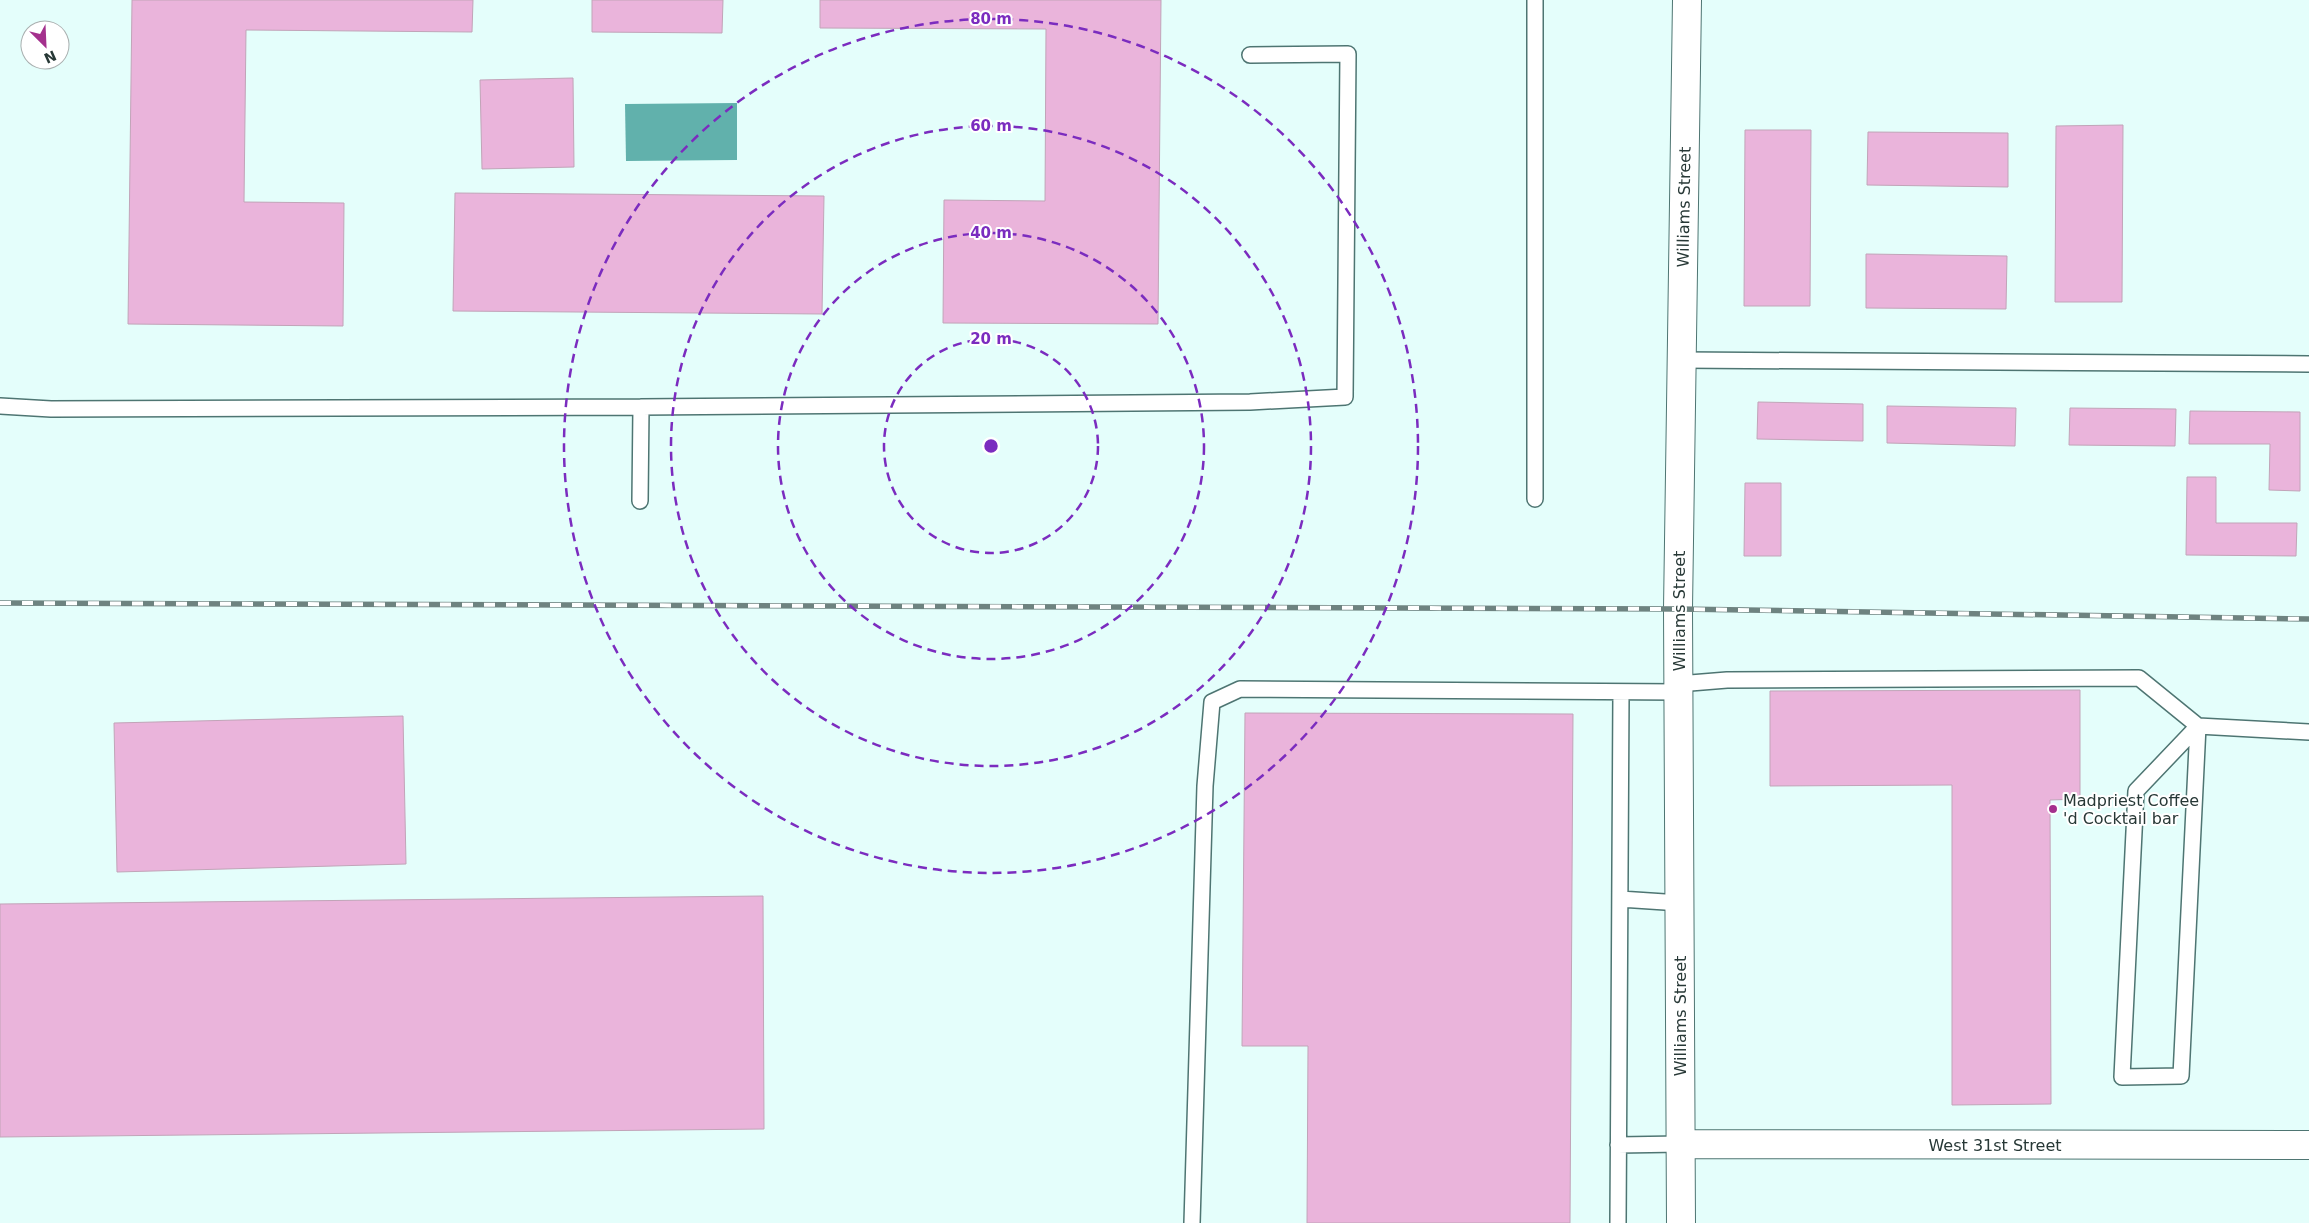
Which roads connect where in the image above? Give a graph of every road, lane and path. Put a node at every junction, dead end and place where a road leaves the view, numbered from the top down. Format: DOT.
graph roads {
  1 [pos="1535,0"];
  2 [pos="1687,0"];
  3 [pos="1250,54"];
  4 [pos="1682,360"];
  5 [pos="2309,364"];
  6 [pos="0,406"];
  7 [pos="641,406"];
  8 [pos="1535,499"];
  9 [pos="640,501"];
  10 [pos="1679,688"];
  11 [pos="1621,692"];
  12 [pos="2198,726"];
  13 [pos="2309,732"];
  14 [pos="1620,900"];
  15 [pos="1680,902"];
  16 [pos="1681,1144"];
  17 [pos="1618,1145"];
  18 [pos="2309,1145"];
  19 [pos="1192,1223"];
  20 [pos="1618,1223"];
  21 [pos="1680,1223"];
  1 -- 8 [label="lane"];
  2 -- 4 [label="street, Williams Street"];
  3 -- 7 [label="lane"];
  4 -- 5 [label="lane"];
  4 -- 10 [label="street, Williams Street"];
  6 -- 7 [label="lane"];
  7 -- 9 [label="lane"];
  10 -- 11 [label="lane"];
  10 -- 12 [label="lane"];
  10 -- 15 [label="street, Williams Street"];
  11 -- 14 [label="lane"];
  11 -- 19 [label="lane"];
  12 -- 12 [label="lane"];
  12 -- 13 [label="lane"];
  14 -- 15 [label="lane"];
  14 -- 17 [label="lane"];
  15 -- 16 [label="street, Williams Street"];
  16 -- 17 [label="lane"];
  16 -- 18 [label="street, West 31st Street"];
  16 -- 21 [label="street, Williams Street"];
  17 -- 20 [label="lane"];
}
